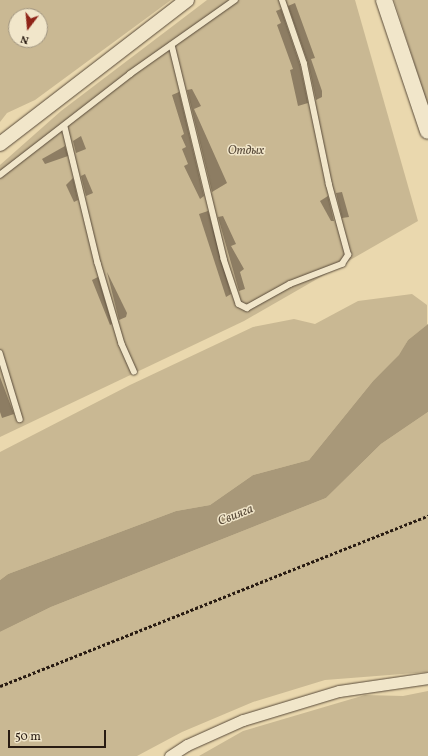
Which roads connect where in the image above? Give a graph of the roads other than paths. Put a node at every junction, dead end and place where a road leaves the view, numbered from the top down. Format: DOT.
graph roads {
  1 [pos="187,0"];
  2 [pos="236,0"];
  3 [pos="282,0"];
  4 [pos="384,0"];
  5 [pos="172,45"];
  6 [pos="65,127"];
  7 [pos="428,131"];
  8 [pos="0,144"];
  9 [pos="0,175"];
  10 [pos="0,353"];
  11 [pos="134,371"];
  12 [pos="20,419"];
  13 [pos="428,678"];
  14 [pos="170,756"];
  1 -- 8 [label="street"];
  2 -- 5 [label="lane"];
  3 -- 5 [label="lane"];
  4 -- 7 [label="main road"];
  5 -- 6 [label="lane"];
  6 -- 9 [label="lane"];
  6 -- 11 [label="lane"];
  10 -- 12 [label="lane"];
  13 -- 14 [label="street"];
}
